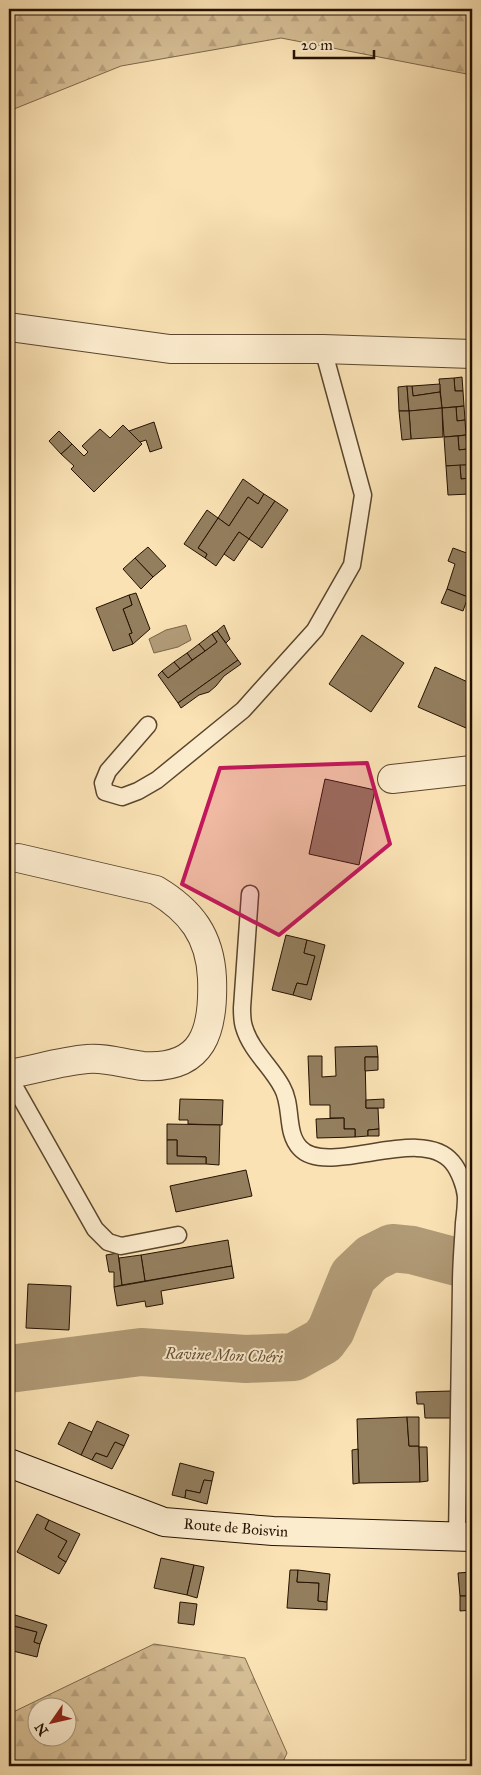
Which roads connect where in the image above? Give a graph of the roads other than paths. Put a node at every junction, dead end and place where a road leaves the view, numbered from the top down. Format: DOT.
graph roads {
  1 [pos="9,327"];
  2 [pos="323,349"];
  3 [pos="472,354"];
  4 [pos="148,725"];
  5 [pos="472,770"];
  6 [pos="392,779"];
  7 [pos="18,858"];
  8 [pos="250,894"];
  9 [pos="9,1076"];
  10 [pos="178,1235"];
  11 [pos="9,1463"];
  12 [pos="465,1537"];
  1 -- 2 [label="street"];
  2 -- 3 [label="street"];
  2 -- 4 [label="lane"];
  5 -- 6 [label="street"];
  7 -- 9 [label="street"];
  8 -- 12 [label="lane"];
  9 -- 10 [label="lane"];
  11 -- 12 [label="street, Route de Boisvin"];
}
